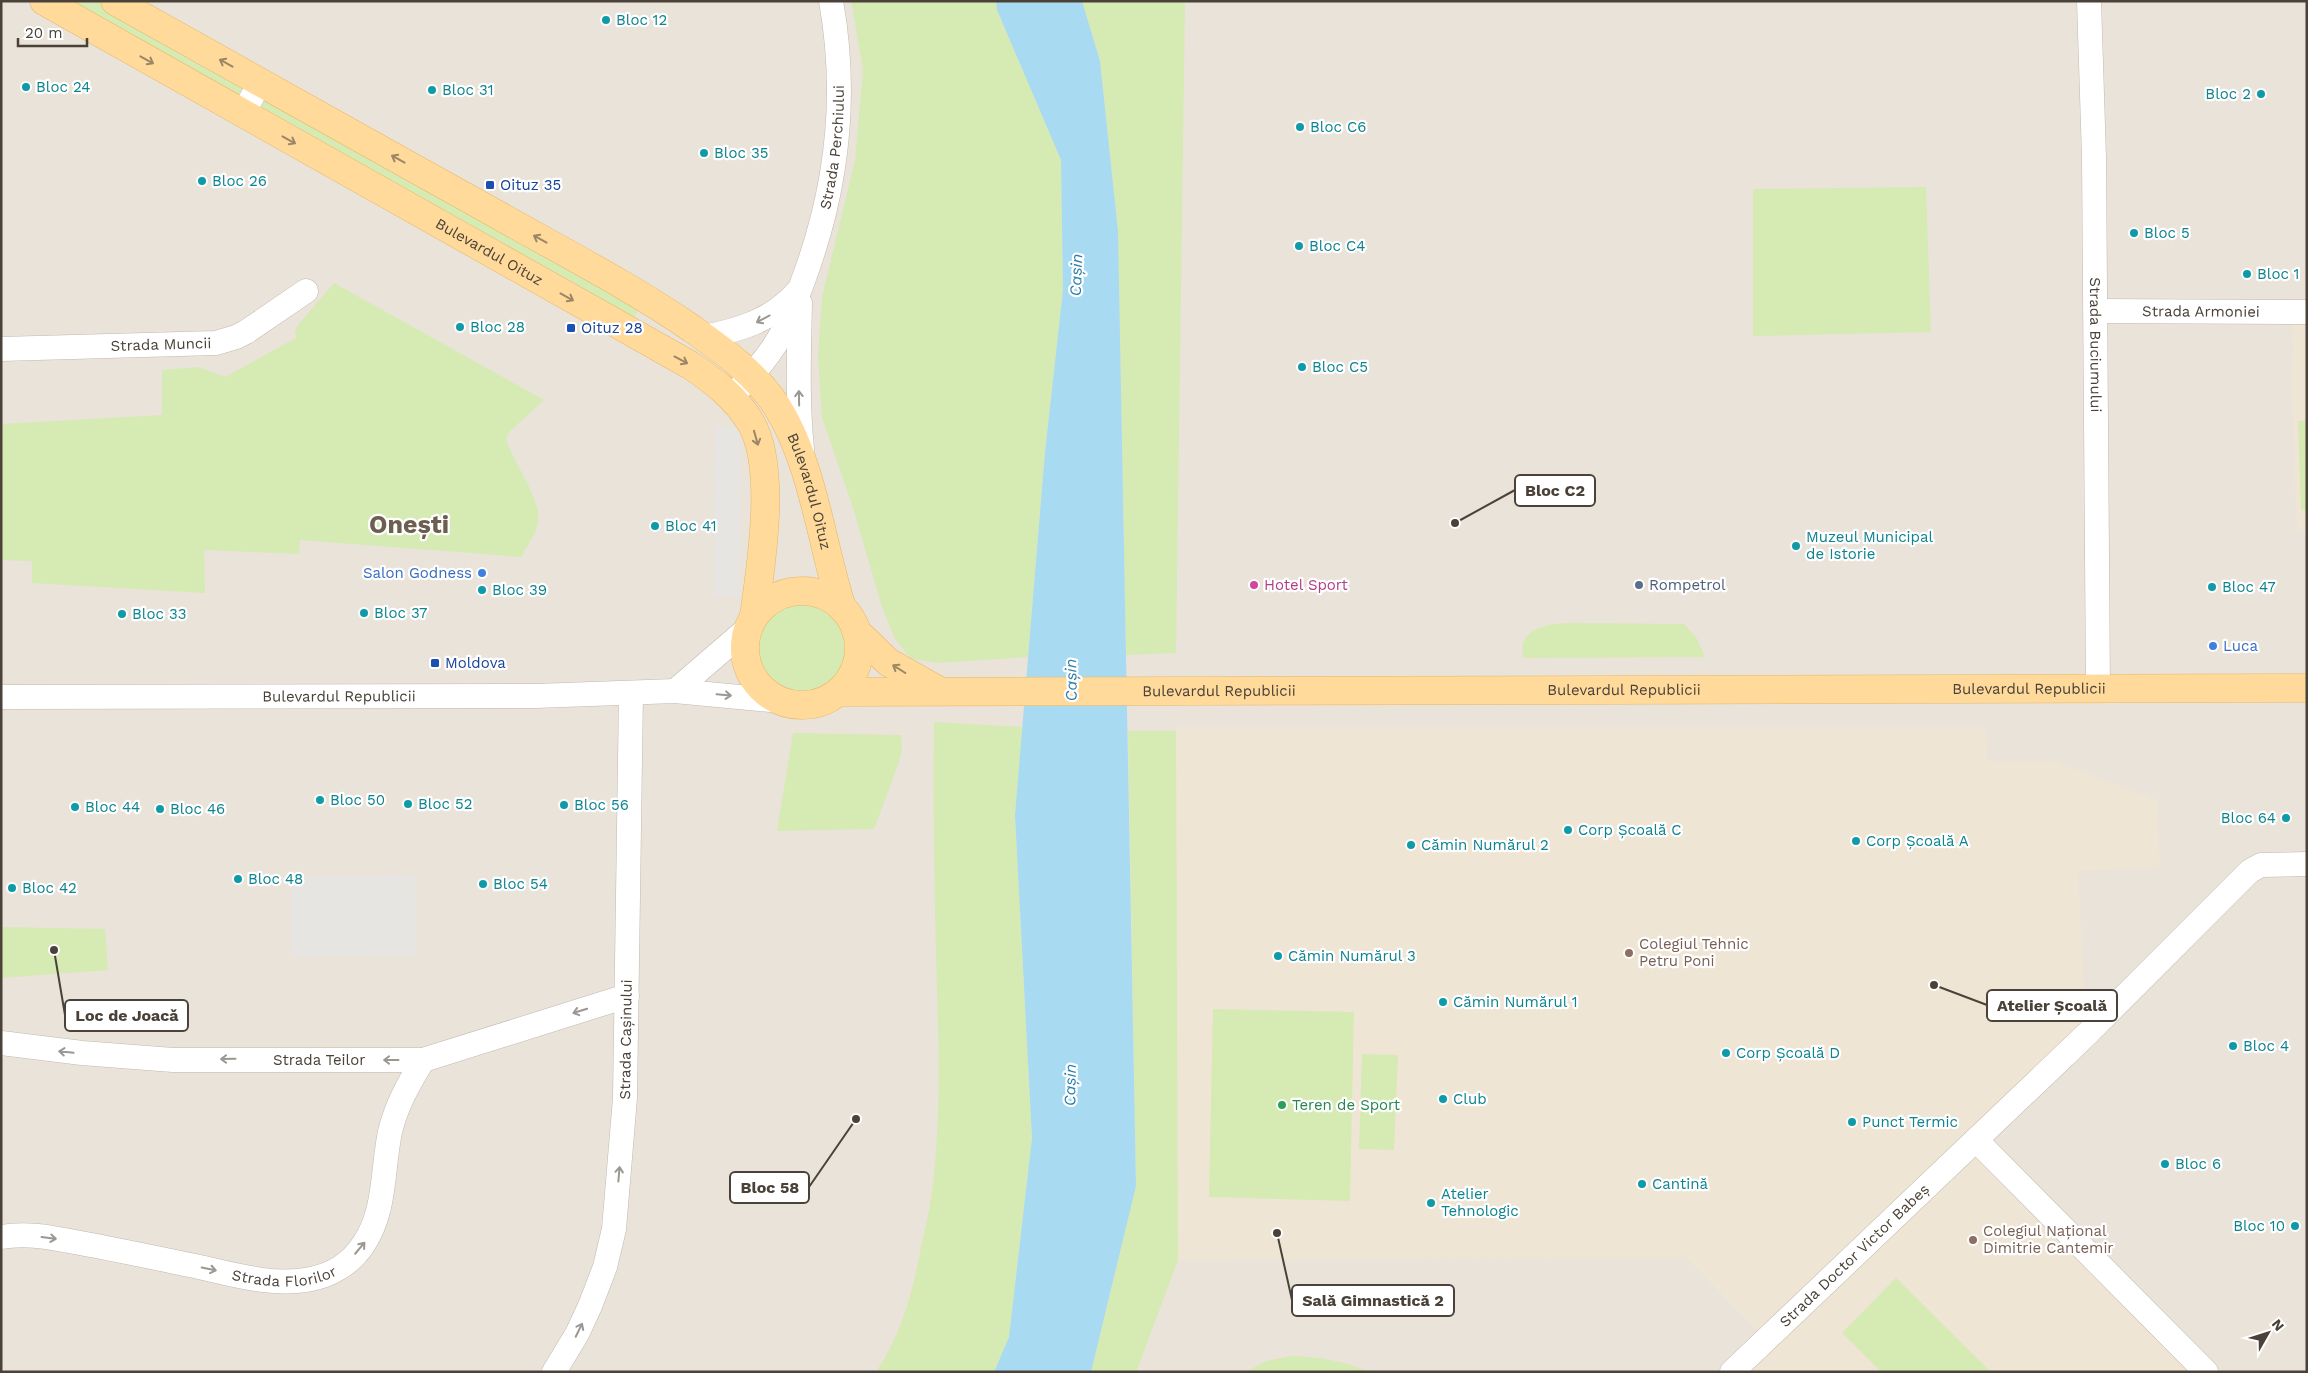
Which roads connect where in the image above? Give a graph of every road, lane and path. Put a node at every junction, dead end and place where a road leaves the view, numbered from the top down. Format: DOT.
graph roads {
  1 [pos="44,1"];
  2 [pos="115,1"];
  3 [pos="831,1"];
  4 [pos="2090,1"];
  5 [pos="260,82"];
  6 [pos="243,114"];
  7 [pos="800,288"];
  8 [pos="306,290"];
  9 [pos="658,306"];
  10 [pos="2096,311"];
  11 [pos="2307,312"];
  12 [pos="638,337"];
  13 [pos="704,337"];
  14 [pos="1,349"];
  15 [pos="752,376"];
  16 [pos="731,397"];
  17 [pos="804,464"];
  18 [pos="842,608"];
  19 [pos="751,623"];
  20 [pos="856,631"];
  21 [pos="2098,688"];
  22 [pos="2307,688"];
  23 [pos="676,691"];
  24 [pos="942,691"];
  25 [pos="839,692"];
  26 [pos="631,693"];
  27 [pos="1,697"];
  28 [pos="781,701"];
  29 [pos="2307,864"];
  30 [pos="627,996"];
  31 [pos="1,1043"];
  32 [pos="423,1060"];
  33 [pos="1976,1140"];
  34 [pos="1,1237"];
  35 [pos="554,1372"];
  36 [pos="1732,1372"];
  37 [pos="2206,1372"];
  1 -- 6 [label="main road, Bulevardul Oituz, one-way"];
  5 -- 2 [label="main road, Bulevardul Oituz, one-way"];
  3 -- 7 [label="street, Strada Perchiului"];
  4 -- 10 [label="street, Strada Buciumului"];
  5 -- 6 [label="street"];
  9 -- 5 [label="main road, Bulevardul Oituz, one-way"];
  6 -- 12 [label="main road, Bulevardul Oituz, one-way"];
  7 -- 13 [label="street, Strada Perchiului, one-way"];
  7 -- 15 [label="street, Strada Perchiului"];
  17 -- 7 [label="street, Strada Perchiului, one-way"];
  8 -- 14 [label="street, Strada Muncii"];
  9 -- 12 [label="main road"];
  9 -- 13 [label="main road, Bulevardul Oituz"];
  10 -- 11 [label="street, Strada Armoniei"];
  10 -- 21 [label="street, Strada Buciumului"];
  12 -- 16 [label="main road, Bulevardul Oituz, one-way"];
  13 -- 15 [label="main road, Bulevardul Oituz"];
  15 -- 16 [label="street, Strada Perchiului"];
  15 -- 17 [label="main road, Bulevardul Oituz"];
  16 -- 19 [label="main road, Bulevardul Oituz, one-way"];
  17 -- 18 [label="main road, Bulevardul Oituz"];
  18 -- 19 [label="main road"];
  18 -- 20 [label="main road"];
  19 -- 23 [label="street"];
  19 -- 28 [label="main road"];
  24 -- 20 [label="main road, Bulevardul Republicii, one-way"];
  20 -- 25 [label="main road"];
  21 -- 22 [label="main road, Bulevardul Republicii"];
  21 -- 24 [label="main road, Bulevardul Republicii"];
  23 -- 26 [label="street, Bulevardul Republicii"];
  23 -- 28 [label="street, Bulevardul Republicii, one-way"];
  24 -- 25 [label="main road, Bulevardul Republicii"];
  25 -- 28 [label="main road"];
  26 -- 27 [label="street, Bulevardul Republicii"];
  26 -- 30 [label="street, Strada Cașinului"];
  29 -- 33 [label="street, Strada Doctor Victor Babeș"];
  30 -- 32 [label="street, Strada Teilor, one-way"];
  35 -- 30 [label="street, Strada Cașinului, one-way"];
  32 -- 31 [label="street, Strada Teilor, one-way"];
  34 -- 32 [label="street, Strada Florilor, one-way"];
  33 -- 36 [label="street, Strada Doctor Victor Babeș"];
  33 -- 37 [label="street"];
}
